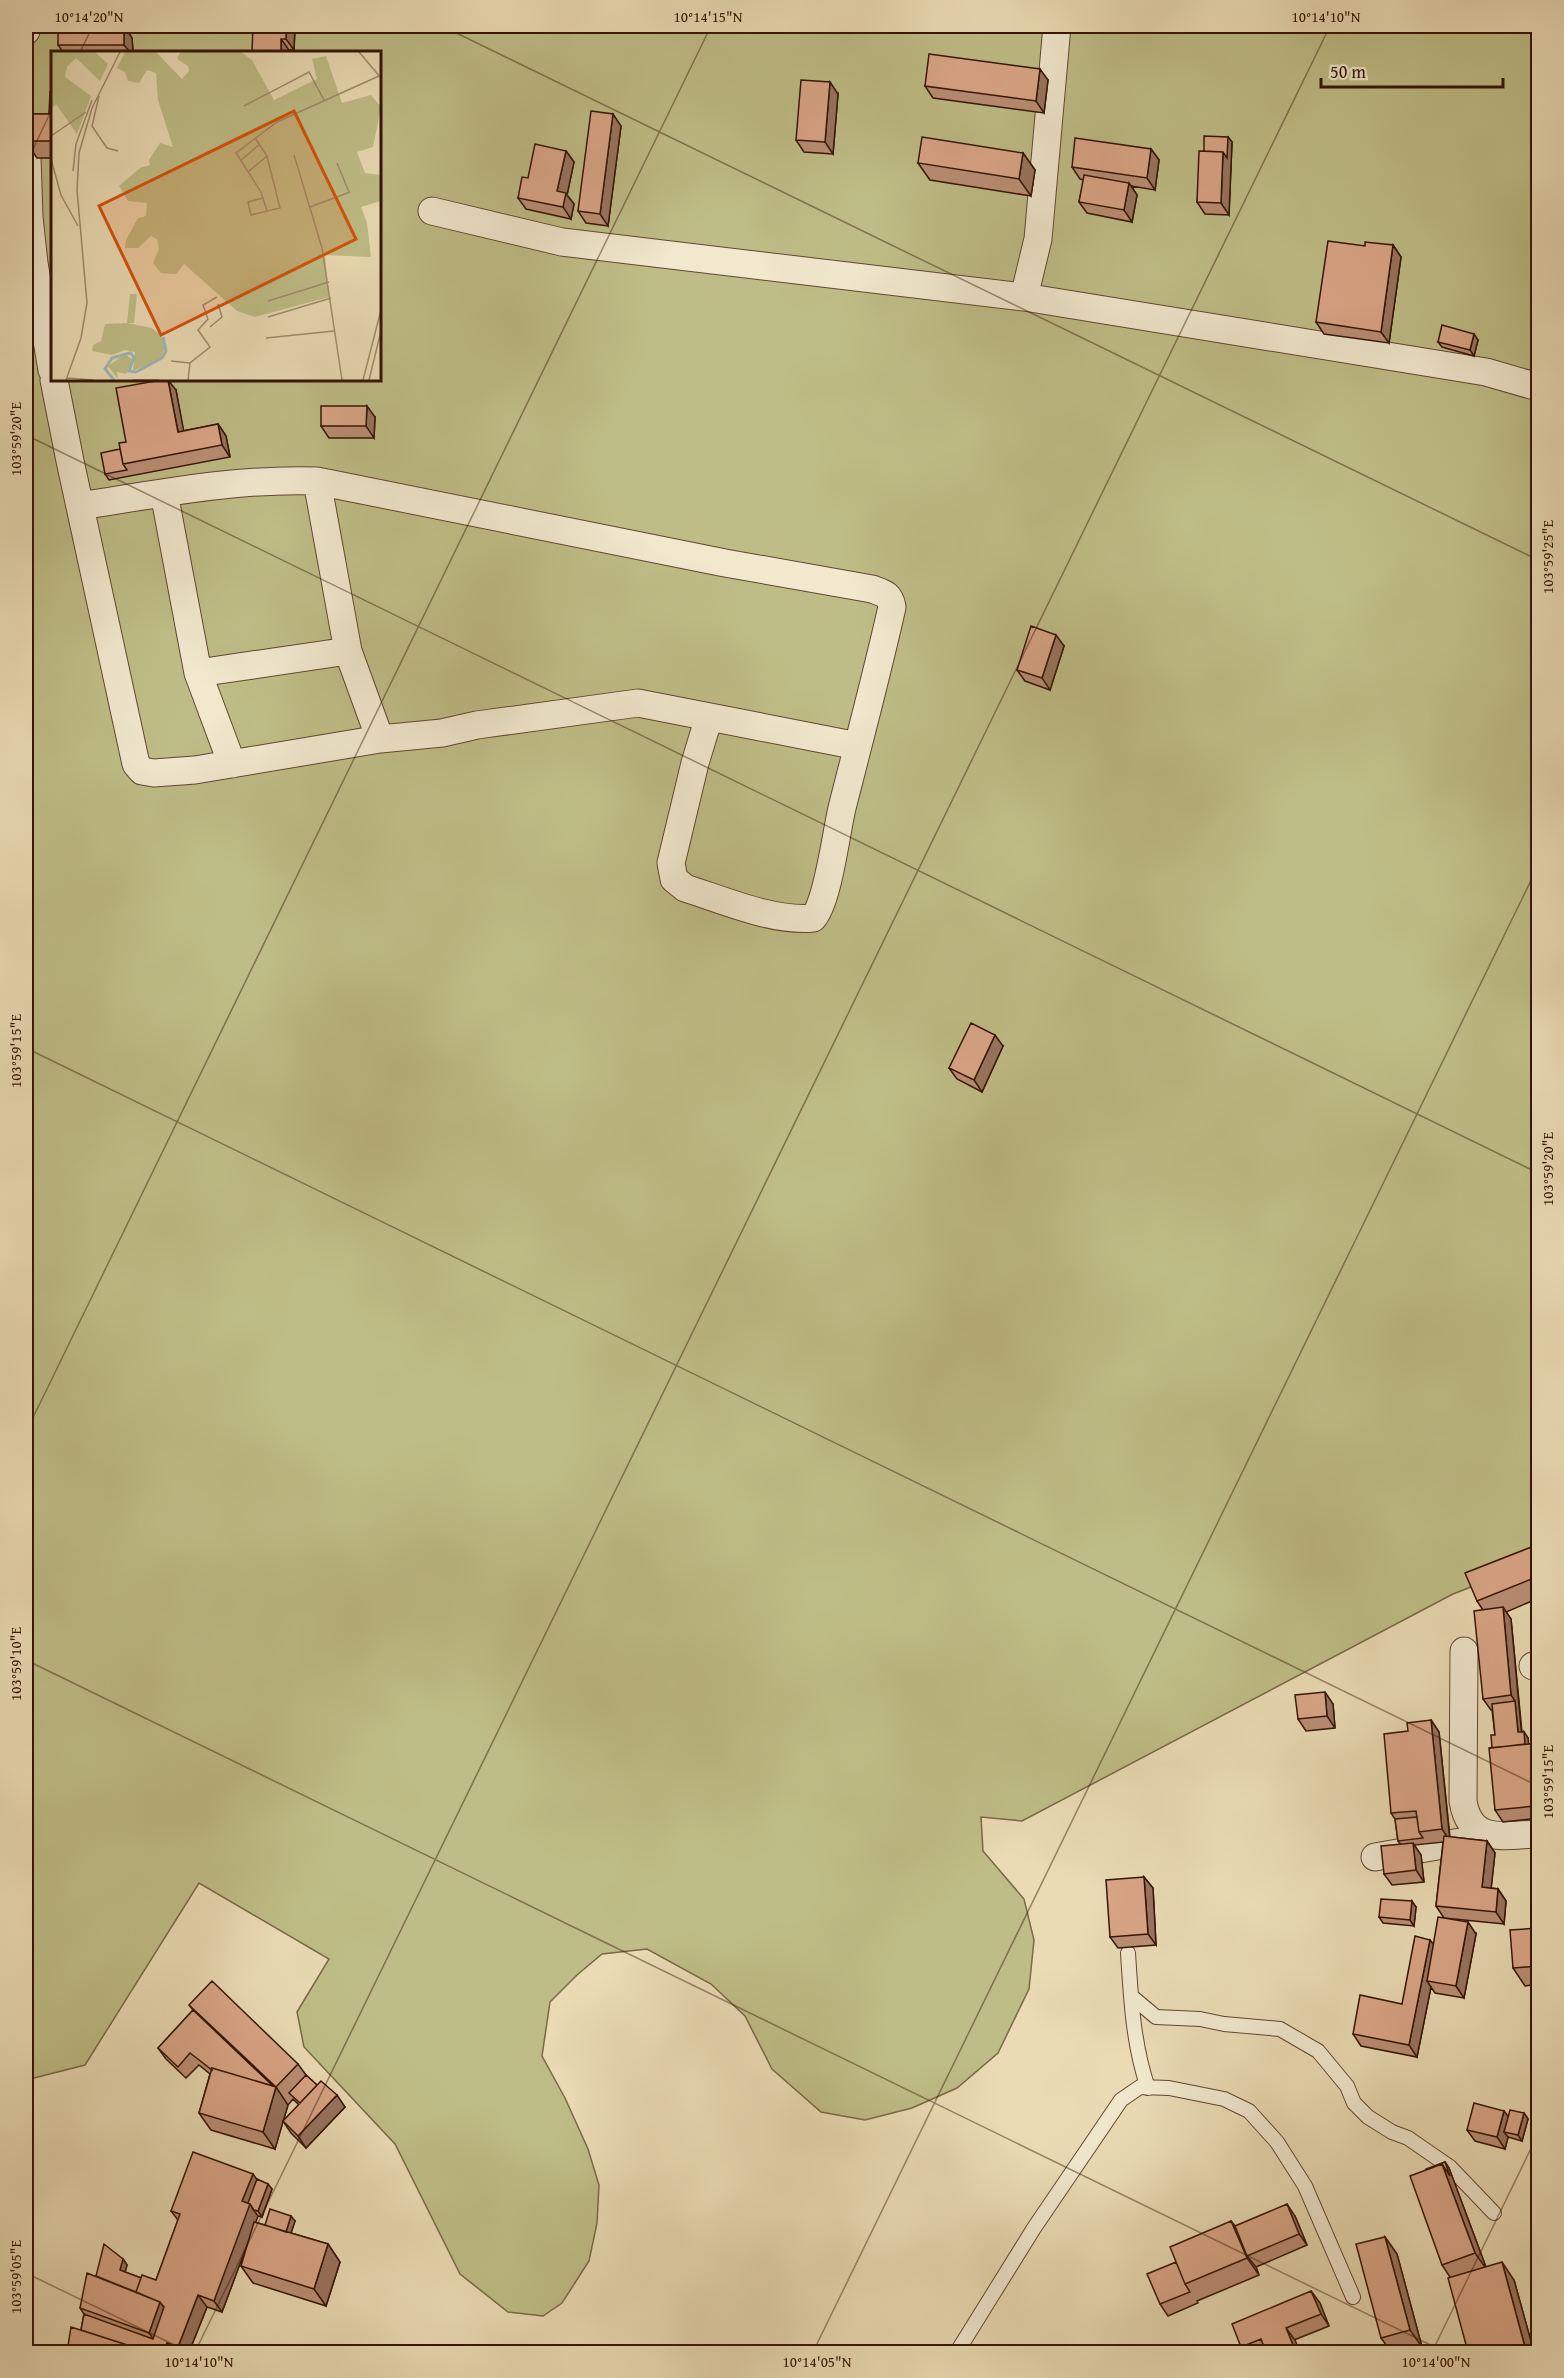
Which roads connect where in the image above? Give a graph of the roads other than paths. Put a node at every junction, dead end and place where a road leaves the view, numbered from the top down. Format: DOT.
graph roads {
  1 [pos="26,26"];
  2 [pos="1057,26"];
  3 [pos="26,31"];
  4 [pos="26,126"];
  5 [pos="432,211"];
  6 [pos="1024,297"];
  7 [pos="51,364"];
  8 [pos="54,381"];
  9 [pos="1539,387"];
  10 [pos="317,481"];
  11 [pos="164,493"];
  12 [pos="80,506"];
  13 [pos="348,651"];
  14 [pos="198,673"];
  15 [pos="709,717"];
  16 [pos="380,739"];
  17 [pos="858,746"];
  18 [pos="232,764"];
  19 [pos="1464,1651"];
  20 [pos="1539,1834"];
  21 [pos="1492,1836"];
  22 [pos="1375,1857"];
  23 [pos="1128,1953"];
  24 [pos="1131,1996"];
  25 [pos="1148,2088"];
  26 [pos="1494,2213"];
  27 [pos="1353,2297"];
  28 [pos="963,2350"];
  1 -- 3 [label="street"];
  2 -- 6 [label="street"];
  4 -- 7 [label="street"];
  5 -- 6 [label="street"];
  6 -- 9 [label="street"];
  8 -- 12 [label="street"];
  10 -- 11 [label="street"];
  10 -- 13 [label="street"];
  10 -- 17 [label="street"];
  11 -- 12 [label="street"];
  11 -- 14 [label="street"];
  12 -- 18 [label="street"];
  13 -- 14 [label="street"];
  13 -- 16 [label="street"];
  14 -- 18 [label="street"];
  15 -- 16 [label="street"];
  15 -- 17 [label="street"];
  15 -- 17 [label="street"];
  16 -- 18 [label="street"];
  19 -- 21 [label="street"];
  20 -- 21 [label="street"];
  21 -- 22 [label="street"];
  23 -- 24 [label="lane"];
  24 -- 25 [label="lane"];
  24 -- 26 [label="lane"];
  25 -- 27 [label="lane"];
  25 -- 28 [label="lane"];
}
